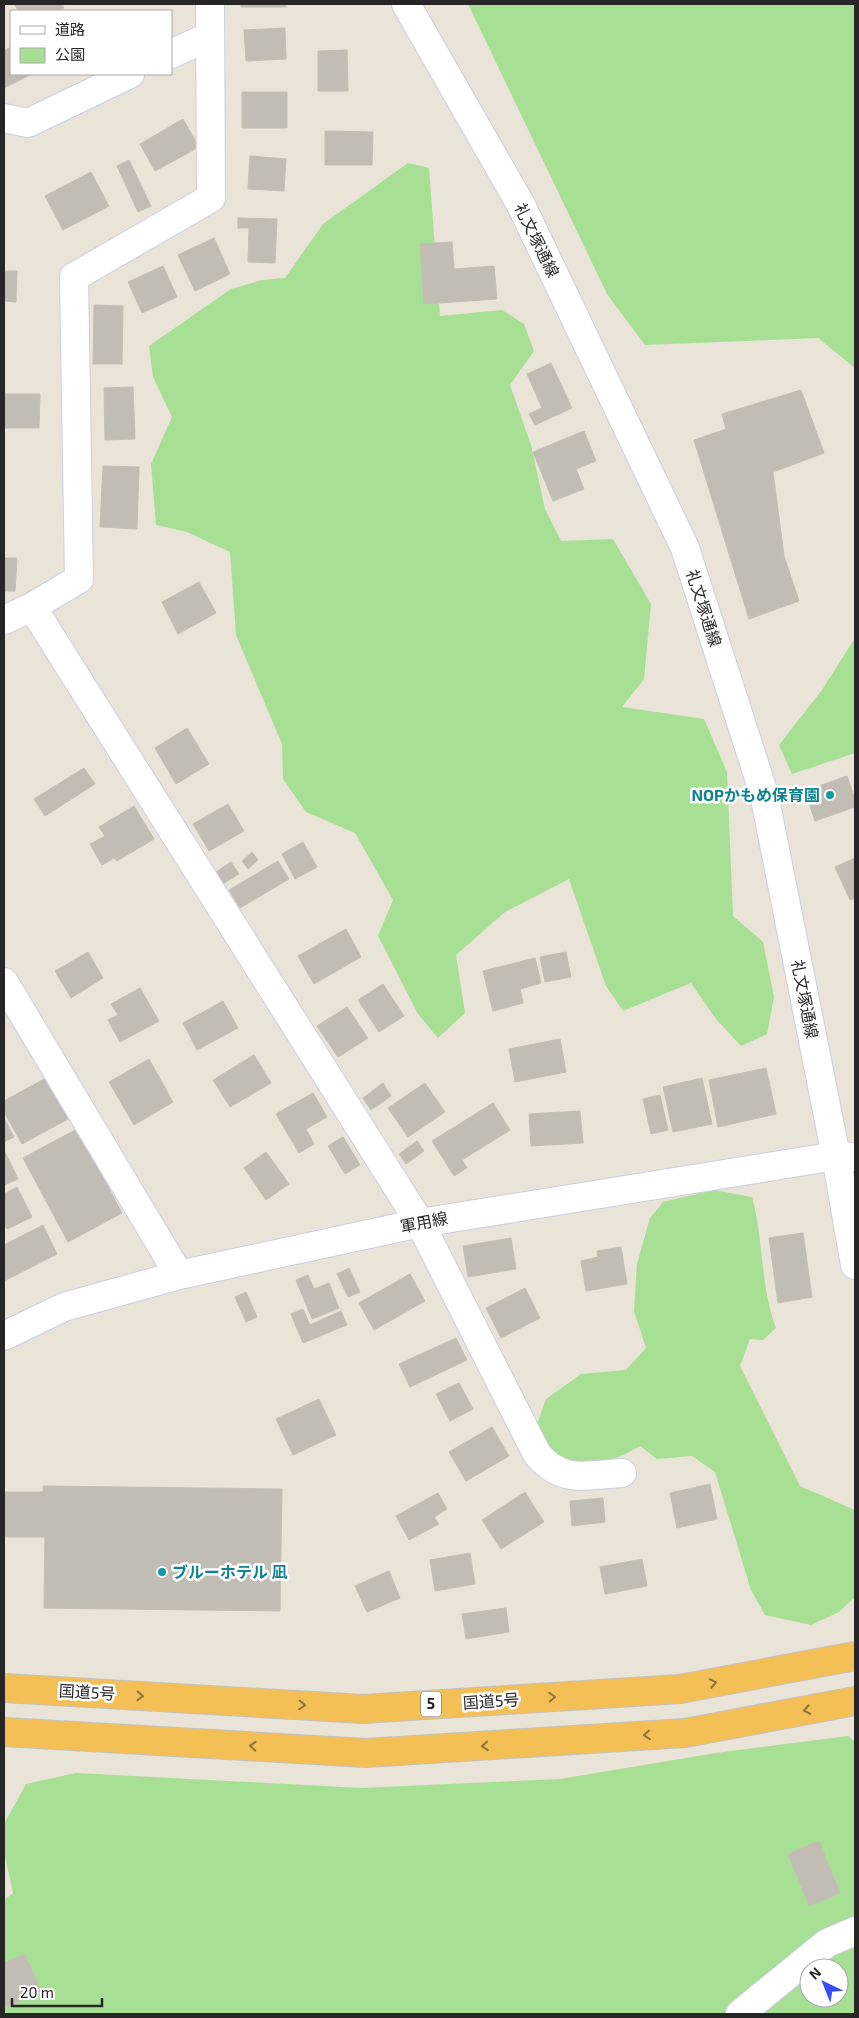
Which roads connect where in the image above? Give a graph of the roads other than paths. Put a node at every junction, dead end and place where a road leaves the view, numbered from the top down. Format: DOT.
graph roads {
  1 [pos="210,4"];
  2 [pos="406,4"];
  3 [pos="210,36"];
  4 [pos="172,54"];
  5 [pos="128,75"];
  6 [pos="4,118"];
  7 [pos="32,607"];
  8 [pos="4,620"];
  9 [pos="4,982"];
  10 [pos="846,1156"];
  11 [pos="420,1223"];
  12 [pos="855,1265"];
  13 [pos="179,1275"];
  14 [pos="4,1336"];
  15 [pos="622,1473"];
  16 [pos="855,1656"];
  17 [pos="4,1688"];
  18 [pos="855,1701"];
  19 [pos="4,1732"];
  20 [pos="855,1932"];
  21 [pos="740,2014"];
  1 -- 3 [label="street"];
  2 -- 10 [label="street, 礼文塚通線"];
  3 -- 4 [label="street"];
  3 -- 7 [label="street"];
  5 -- 6 [label="street"];
  7 -- 8 [label="street"];
  7 -- 11 [label="street"];
  9 -- 13 [label="street"];
  10 -- 11 [label="street, 軍用線"];
  10 -- 12 [label="street, 礼文塚通線"];
  11 -- 13 [label="street, 軍用線"];
  11 -- 15 [label="street"];
  13 -- 14 [label="street, 軍用線"];
  17 -- 16 [label="highway, 国道5号 / 5, one-way"];
  18 -- 19 [label="highway, one-way"];
  20 -- 21 [label="street"];
}
